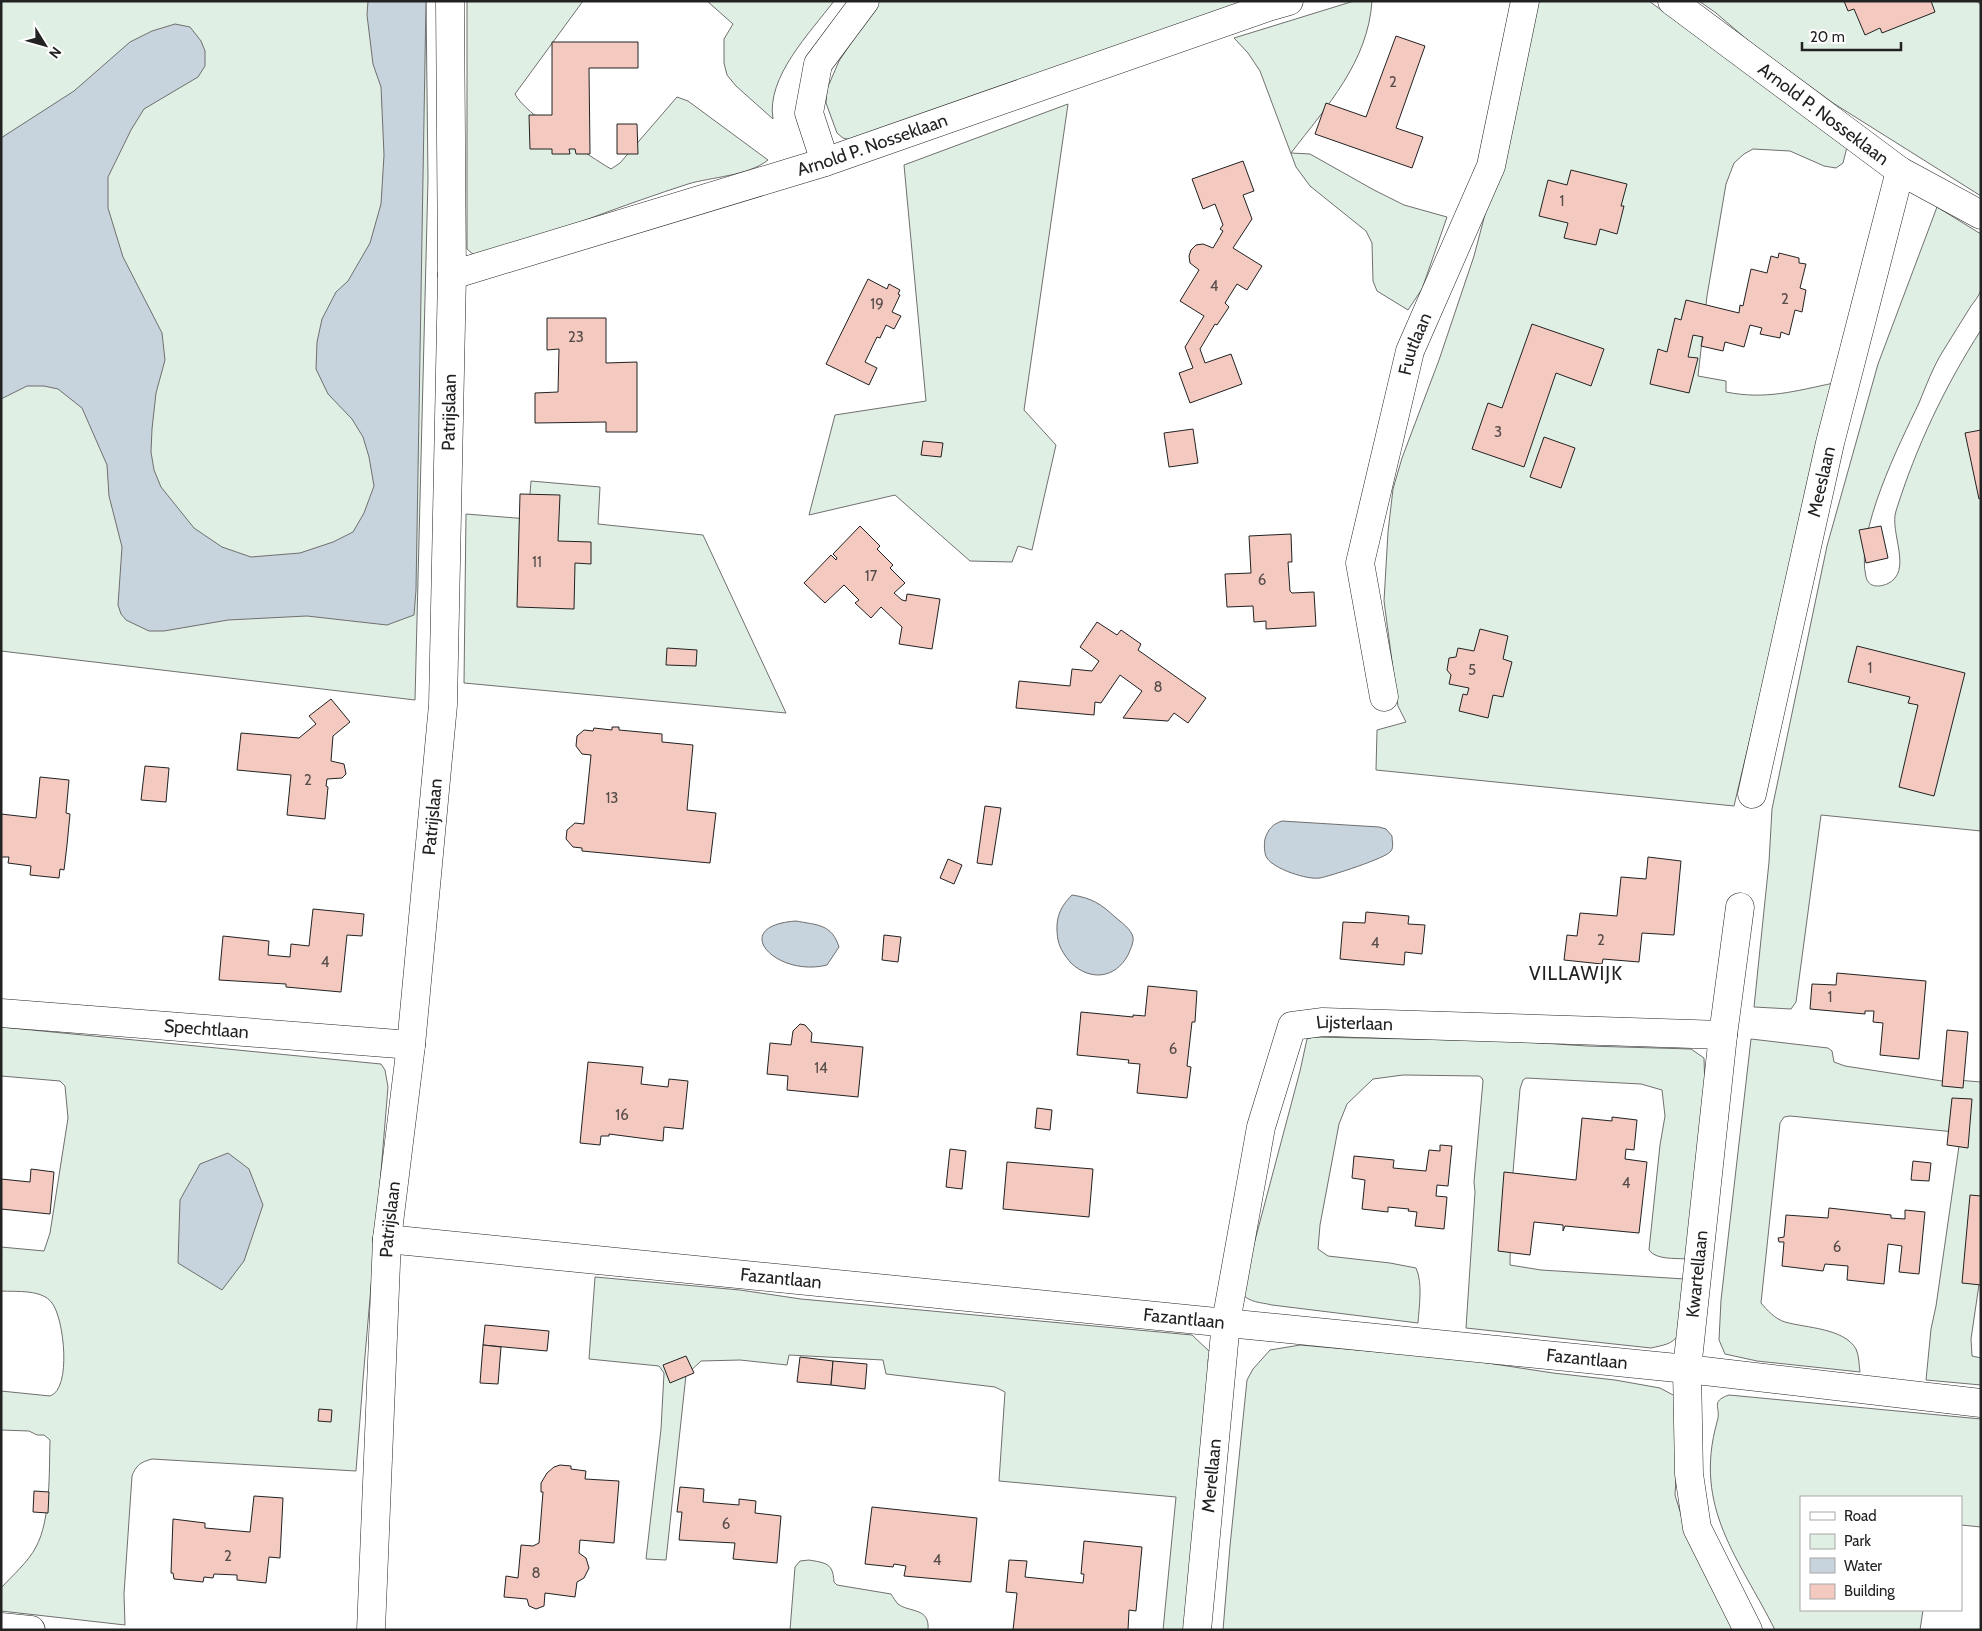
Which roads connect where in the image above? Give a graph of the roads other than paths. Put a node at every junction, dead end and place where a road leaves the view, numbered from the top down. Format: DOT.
graph roads {
  1 [pos="450,1"];
  2 [pos="865,1"];
  3 [pos="1289,1"];
  4 [pos="1525,1"];
  5 [pos="1672,1"];
  6 [pos="825,162"];
  7 [pos="1900,171"];
  8 [pos="1981,216"];
  9 [pos="452,275"];
  10 [pos="1384,697"];
  11 [pos="1752,794"];
  12 [pos="1740,907"];
  13 [pos="1,1013"];
  14 [pos="1723,1035"];
  15 [pos="411,1045"];
  16 [pos="387,1239"];
  17 [pos="1226,1322"];
  18 [pos="1687,1369"];
  19 [pos="1981,1403"];
  20 [pos="1,1627"];
  21 [pos="31,1630"];
  22 [pos="371,1630"];
  23 [pos="1197,1630"];
  24 [pos="1748,1630"];
  1 -- 9 [label="street, Patrijslaan"];
  2 -- 6 [label="street"];
  3 -- 6 [label="street, Arnold P. Nosseklaan"];
  4 -- 10 [label="street, Fuutlaan"];
  5 -- 7 [label="street, Arnold P. Nosseklaan"];
  6 -- 9 [label="street, Arnold P. Nosseklaan"];
  7 -- 8 [label="street, Arnold P. Nosseklaan"];
  7 -- 11 [label="street, Meeslaan"];
  9 -- 15 [label="street, Patrijslaan"];
  12 -- 14 [label="street, Kwartellaan"];
  13 -- 15 [label="street, Spechtlaan"];
  14 -- 17 [label="street, Lijsterlaan"];
  14 -- 18 [label="street, Kwartellaan"];
  15 -- 16 [label="street, Patrijslaan"];
  16 -- 17 [label="street, Fazantlaan"];
  16 -- 22 [label="street, Patrijslaan"];
  17 -- 18 [label="street, Fazantlaan"];
  17 -- 23 [label="street, Merellaan"];
  18 -- 19 [label="street, Fazantlaan"];
  18 -- 24 [label="street, Kwartellaan"];
  20 -- 21 [label="street"];
}
